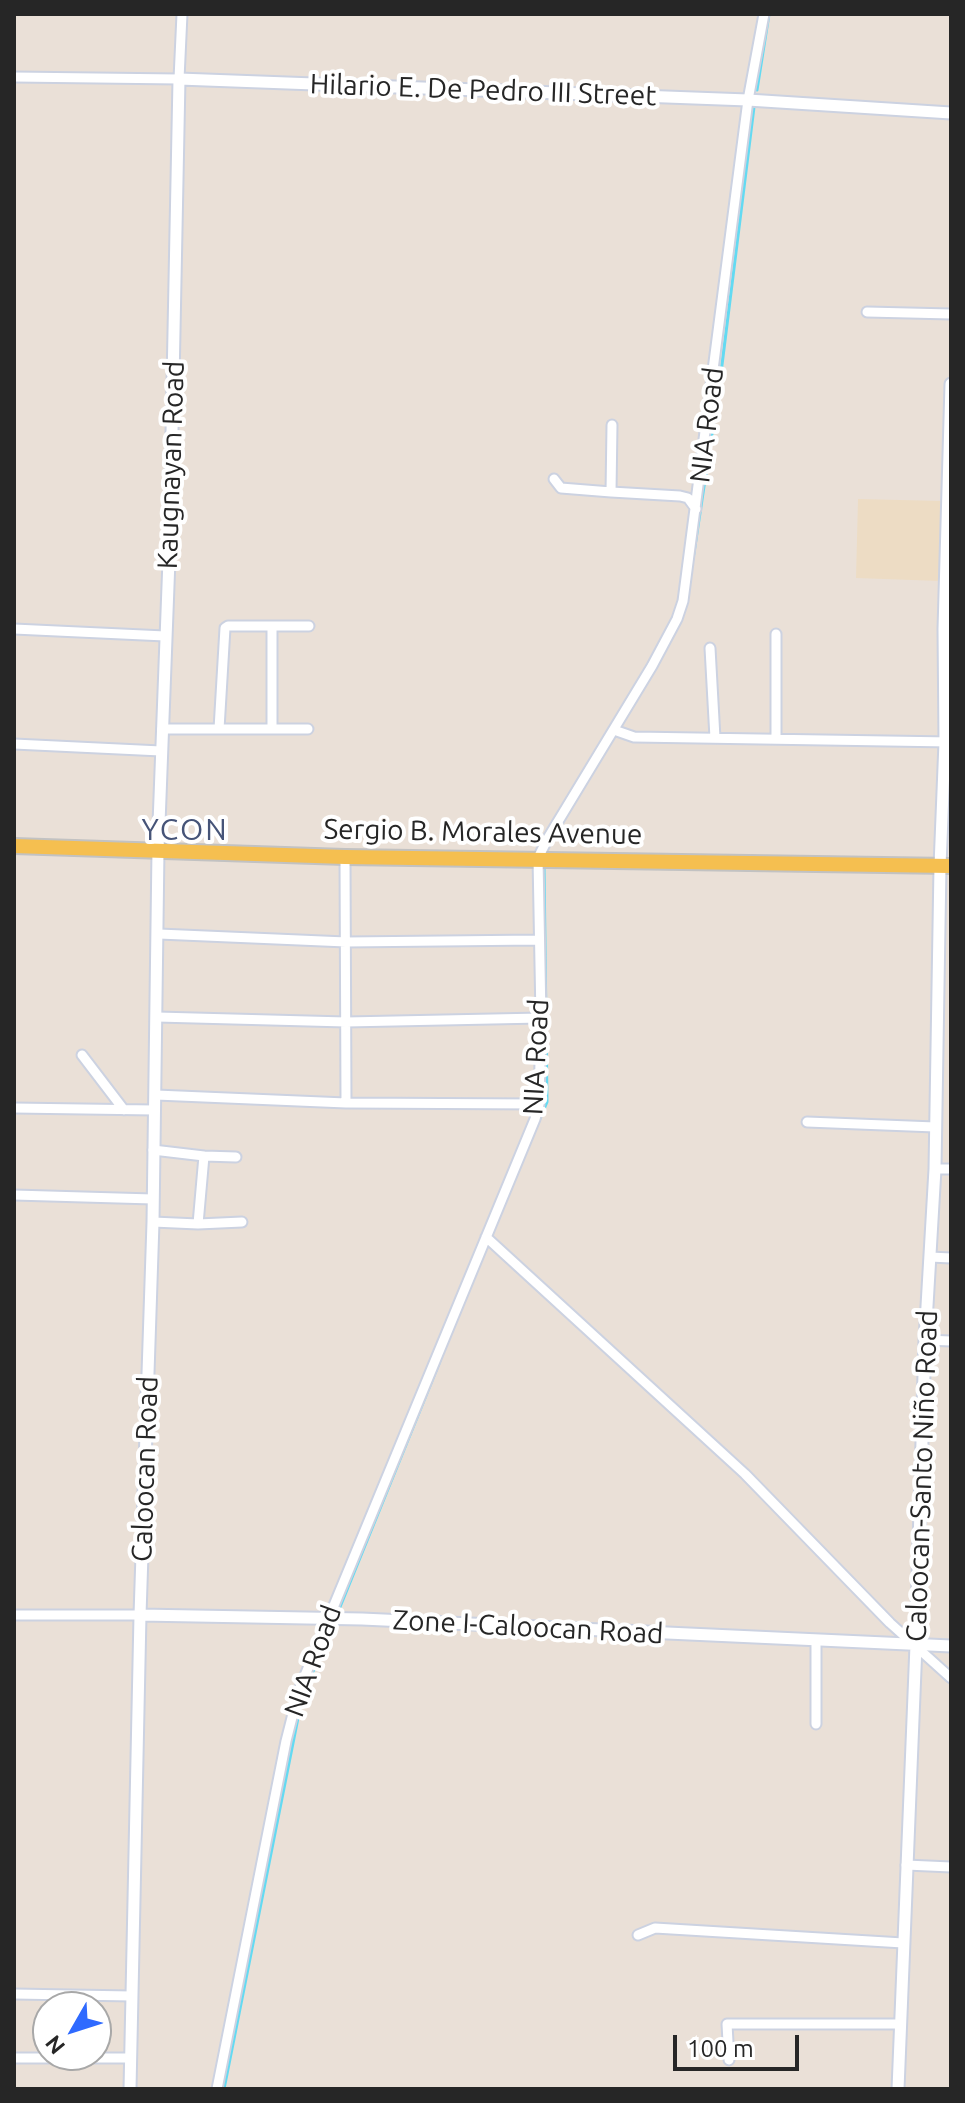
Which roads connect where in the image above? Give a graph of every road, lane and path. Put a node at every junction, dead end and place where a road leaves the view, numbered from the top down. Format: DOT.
graph roads {
  1 [pos="182,14"];
  2 [pos="764,14"];
  3 [pos="14,77"];
  4 [pos="179,79"];
  5 [pos="748,100"];
  6 [pos="951,113"];
  7 [pos="867,312"];
  8 [pos="951,314"];
  9 [pos="951,384"];
  10 [pos="612,425"];
  11 [pos="950,430"];
  12 [pos="554,479"];
  13 [pos="611,492"];
  14 [pos="696,509"];
  15 [pos="949,544"];
  16 [pos="272,626"];
  17 [pos="309,626"];
  18 [pos="14,629"];
  19 [pos="947,630"];
  20 [pos="776,634"];
  21 [pos="165,636"];
  22 [pos="710,648"];
  23 [pos="162,729"];
  24 [pos="219,729"];
  25 [pos="272,729"];
  26 [pos="308,729"];
  27 [pos="618,732"];
  28 [pos="715,738"];
  29 [pos="776,739"];
  30 [pos="948,742"];
  31 [pos="14,744"];
  32 [pos="161,751"];
  33 [pos="14,846"];
  34 [pos="158,850"];
  35 [pos="345,857"];
  36 [pos="538,858"];
  37 [pos="946,866"];
  38 [pos="159,934"];
  39 [pos="538,940"];
  40 [pos="346,942"];
  41 [pos="157,1017"];
  42 [pos="541,1018"];
  43 [pos="346,1022"];
  44 [pos="82,1055"];
  45 [pos="156,1095"];
  46 [pos="346,1103"];
  47 [pos="539,1104"];
  48 [pos="14,1108"];
  49 [pos="124,1110"];
  50 [pos="154,1110"];
  51 [pos="807,1122"];
  52 [pos="935,1127"];
  53 [pos="153,1150"];
  54 [pos="204,1156"];
  55 [pos="236,1157"];
  56 [pos="935,1169"];
  57 [pos="951,1169"];
  58 [pos="14,1195"];
  59 [pos="153,1199"];
  60 [pos="153,1222"];
  61 [pos="242,1222"];
  62 [pos="198,1224"];
  63 [pos="486,1237"];
  64 [pos="930,1257"];
  65 [pos="951,1258"];
  66 [pos="925,1340"];
  67 [pos="951,1341"];
  68 [pos="14,1615"];
  69 [pos="140,1615"];
  70 [pos="327,1619"];
  71 [pos="816,1640"];
  72 [pos="916,1645"];
  73 [pos="951,1646"];
  74 [pos="951,1678"];
  75 [pos="816,1724"];
  76 [pos="906,1865"];
  77 [pos="951,1867"];
  78 [pos="638,1935"];
  79 [pos="903,1943"];
  80 [pos="14,1994"];
  81 [pos="132,1996"];
  82 [pos="901,2024"];
  83 [pos="14,2058"];
  84 [pos="130,2058"];
  85 [pos="729,2060"];
  86 [pos="130,2089"];
  87 [pos="217,2089"];
  88 [pos="898,2089"];
  1 -- 4 [label="street"];
  2 -- 5 [label="street, NIA Road"];
  3 -- 4 [label="street, Hilario E. De Pedro III Street"];
  4 -- 5 [label="street, Hilario E. De Pedro III Street"];
  4 -- 21 [label="street, Kaugnayan Road"];
  5 -- 6 [label="street, Hilario E. De Pedro III Street"];
  5 -- 14 [label="street, NIA Road"];
  7 -- 8 [label="street"];
  9 -- 11 [label="street, Caloocan-Santo Niño Road"];
  10 -- 13 [label="street"];
  11 -- 15 [label="street, Caloocan-Santo Niño Road"];
  12 -- 13 [label="street"];
  13 -- 14 [label="street"];
  14 -- 27 [label="street, NIA Road"];
  15 -- 19 [label="street, Caloocan-Santo Niño Road"];
  16 -- 17 [label="street"];
  16 -- 24 [label="street"];
  16 -- 25 [label="street"];
  18 -- 21 [label="street"];
  19 -- 30 [label="street, Caloocan-Santo Niño Road"];
  20 -- 29 [label="street"];
  21 -- 23 [label="street, Kaugnayan Road"];
  22 -- 28 [label="street"];
  23 -- 24 [label="street"];
  23 -- 32 [label="street, Kaugnayan Road"];
  24 -- 25 [label="street"];
  25 -- 26 [label="street"];
  27 -- 28 [label="street"];
  27 -- 36 [label="street, NIA Road"];
  28 -- 29 [label="street"];
  29 -- 30 [label="street"];
  30 -- 37 [label="street, Caloocan-Santo Niño Road"];
  31 -- 32 [label="street"];
  32 -- 34 [label="street, Kaugnayan Road"];
  33 -- 34 [label="main road, Sergio B. Morales Avenue"];
  34 -- 35 [label="main road, Sergio B. Morales Avenue"];
  34 -- 38 [label="street, Caloocan Road"];
  35 -- 36 [label="main road, Sergio B. Morales Avenue"];
  35 -- 40 [label="street"];
  36 -- 37 [label="main road, Sergio B. Morales Avenue"];
  36 -- 39 [label="street, NIA Road"];
  37 -- 52 [label="street, Caloocan-Santo Niño Road"];
  38 -- 40 [label="street"];
  38 -- 41 [label="street, Caloocan Road"];
  39 -- 40 [label="street"];
  39 -- 42 [label="street, NIA Road"];
  40 -- 43 [label="street"];
  41 -- 43 [label="street"];
  41 -- 45 [label="street, Caloocan Road"];
  42 -- 43 [label="street"];
  42 -- 47 [label="street, NIA Road"];
  43 -- 46 [label="street"];
  44 -- 49 [label="street"];
  45 -- 46 [label="street"];
  45 -- 50 [label="street, Caloocan Road"];
  46 -- 47 [label="street"];
  47 -- 63 [label="street, NIA Road"];
  48 -- 49 [label="street"];
  49 -- 50 [label="street"];
  50 -- 53 [label="street, Caloocan Road"];
  51 -- 52 [label="street"];
  52 -- 56 [label="street, Caloocan-Santo Niño Road"];
  53 -- 54 [label="street"];
  53 -- 59 [label="street, Caloocan Road"];
  54 -- 55 [label="street"];
  54 -- 62 [label="street"];
  56 -- 57 [label="street"];
  56 -- 64 [label="street, Caloocan-Santo Niño Road"];
  58 -- 59 [label="street"];
  59 -- 60 [label="street, Caloocan Road"];
  60 -- 62 [label="street"];
  60 -- 69 [label="street, Caloocan Road"];
  61 -- 62 [label="street"];
  63 -- 70 [label="street, NIA Road"];
  63 -- 72 [label="street"];
  64 -- 65 [label="street"];
  64 -- 66 [label="street, Caloocan-Santo Niño Road"];
  66 -- 67 [label="street"];
  66 -- 72 [label="street, Caloocan-Santo Niño Road"];
  68 -- 69 [label="street"];
  69 -- 70 [label="street, Zone I-Caloocan Road"];
  69 -- 81 [label="street, Caloocan Road"];
  70 -- 71 [label="street, Zone I-Caloocan Road"];
  70 -- 87 [label="street, NIA Road"];
  71 -- 72 [label="street, Zone I-Caloocan Road"];
  71 -- 75 [label="street"];
  72 -- 73 [label="street, Zone I-Caloocan Road"];
  72 -- 74 [label="street"];
  72 -- 76 [label="street, Caloocan-Santo Niño Road"];
  76 -- 77 [label="street"];
  76 -- 79 [label="street, Caloocan-Santo Niño Road"];
  78 -- 79 [label="street"];
  79 -- 82 [label="street, Caloocan-Santo Niño Road"];
  80 -- 81 [label="street"];
  81 -- 84 [label="street, Caloocan Road"];
  82 -- 85 [label="street"];
  82 -- 88 [label="street, Caloocan-Santo Niño Road"];
  83 -- 84 [label="street"];
  84 -- 86 [label="street, Caloocan Road"];
}
